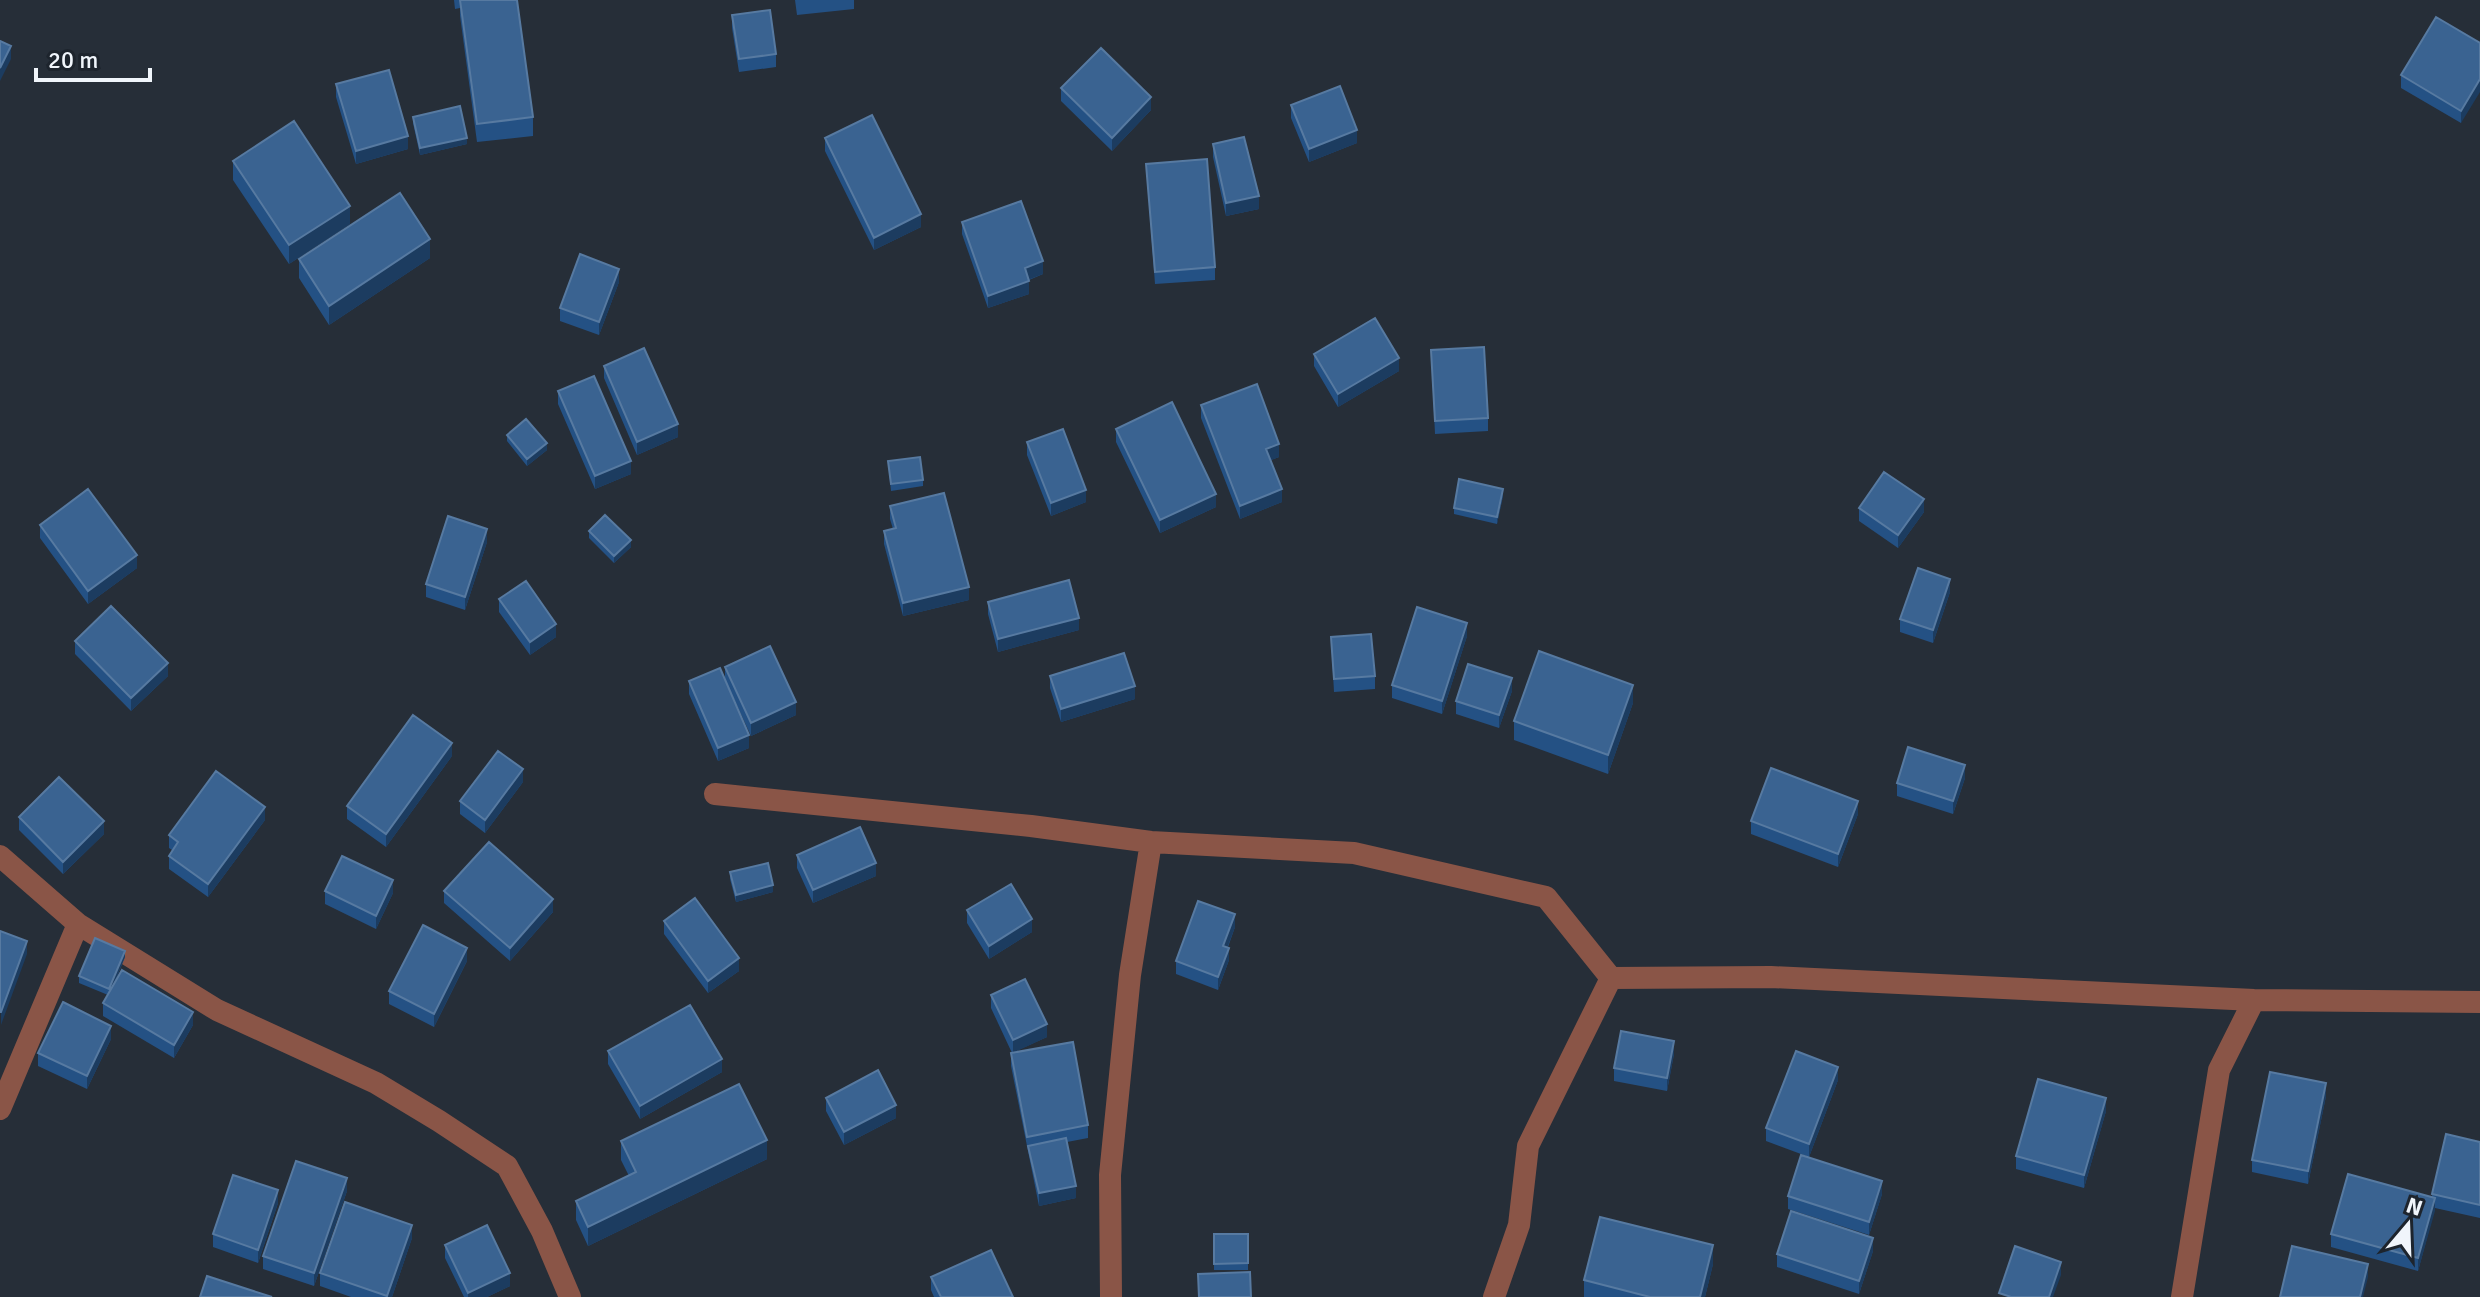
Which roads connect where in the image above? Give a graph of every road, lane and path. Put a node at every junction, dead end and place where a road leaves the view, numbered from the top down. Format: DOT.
graph roads {
  1 [pos="715,794"];
  2 [pos="1151,842"];
  3 [pos="0,856"];
  4 [pos="78,924"];
  5 [pos="1611,978"];
  6 [pos="2254,1000"];
  7 [pos="2480,1002"];
  8 [pos="0,1109"];
  9 [pos="570,1297"];
  10 [pos="1111,1297"];
  11 [pos="1494,1297"];
  12 [pos="2182,1297"];
  1 -- 2 [label="street"];
  2 -- 5 [label="street"];
  2 -- 10 [label="street"];
  3 -- 4 [label="street"];
  4 -- 8 [label="street"];
  4 -- 9 [label="street"];
  5 -- 6 [label="street"];
  5 -- 11 [label="street"];
  6 -- 7 [label="street"];
  6 -- 12 [label="street"];
}
